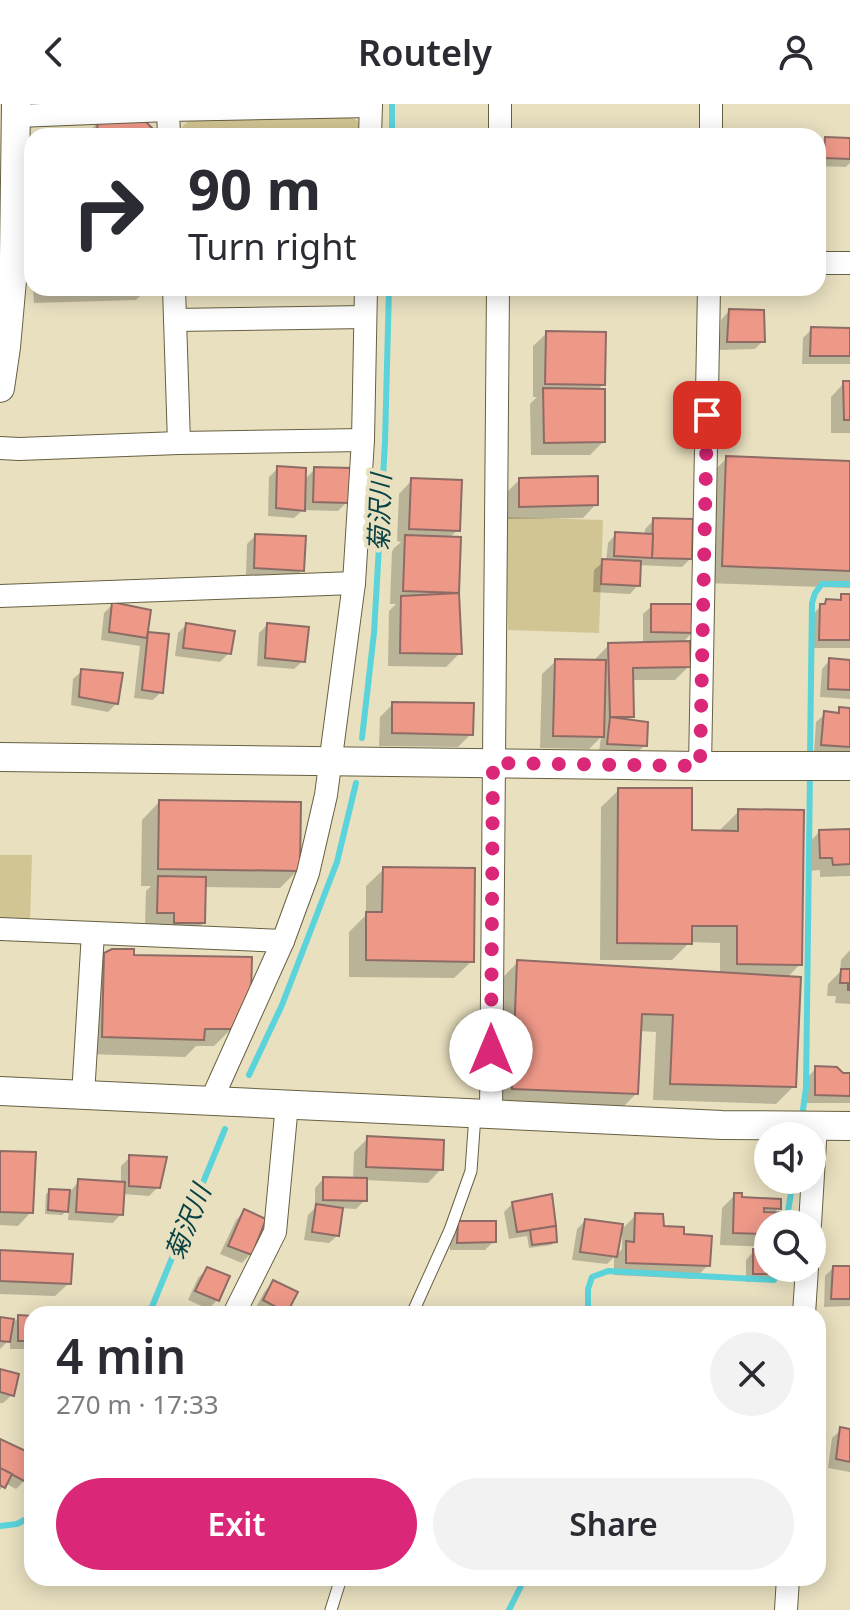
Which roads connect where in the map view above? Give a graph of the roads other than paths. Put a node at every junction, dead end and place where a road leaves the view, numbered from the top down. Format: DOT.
graph roads {
  1 [pos="500,104"];
  2 [pos="711,104"];
  3 [pos="371,105"];
  4 [pos="17,110"];
  5 [pos="168,110"];
  6 [pos="169,128"];
  7 [pos="370,128"];
  8 [pos="500,128"];
  9 [pos="711,128"];
  10 [pos="826,263"];
  11 [pos="850,263"];
  12 [pos="174,296"];
  13 [pos="366,296"];
  14 [pos="498,296"];
  15 [pos="709,296"];
  16 [pos="365,317"];
  17 [pos="175,320"];
  18 [pos="0,388"];
  19 [pos="363,440"];
  20 [pos="179,443"];
  21 [pos="0,448"];
  22 [pos="354,583"];
  23 [pos="0,596"];
  24 [pos="0,757"];
  25 [pos="332,761"];
  26 [pos="493,763"];
  27 [pos="700,766"];
  28 [pos="850,766"];
  29 [pos="0,929"];
  30 [pos="93,933"];
  31 [pos="283,941"];
  32 [pos="0,1091"];
  33 [pos="83,1095"];
  34 [pos="211,1101"];
  35 [pos="287,1104"];
  36 [pos="483,1114"];
  37 [pos="754,1125"];
  38 [pos="826,1125"];
  39 [pos="850,1126"];
  40 [pos="806,1282"];
  41 [pos="238,1306"];
  42 [pos="416,1306"];
  43 [pos="805,1306"];
  44 [pos="338,1586"];
  45 [pos="788,1586"];
  46 [pos="331,1610"];
  47 [pos="786,1610"];
  1 -- 8 [label="street"];
  2 -- 9 [label="street"];
  3 -- 5 [label="street"];
  3 -- 7 [label="street"];
  4 -- 5 [label="street"];
  4 -- 18 [label="street"];
  5 -- 6 [label="street"];
  10 -- 11 [label="street"];
  12 -- 17 [label="street"];
  13 -- 16 [label="street"];
  14 -- 26 [label="street"];
  15 -- 27 [label="street"];
  16 -- 17 [label="street"];
  16 -- 19 [label="street"];
  17 -- 20 [label="street"];
  19 -- 20 [label="street"];
  19 -- 22 [label="street"];
  20 -- 21 [label="street"];
  22 -- 23 [label="street"];
  22 -- 25 [label="street"];
  24 -- 25 [label="street"];
  25 -- 26 [label="street"];
  25 -- 31 [label="street"];
  26 -- 27 [label="street"];
  26 -- 36 [label="street"];
  27 -- 28 [label="street"];
  29 -- 30 [label="street"];
  30 -- 31 [label="street"];
  30 -- 33 [label="street"];
  31 -- 34 [label="street"];
  32 -- 33 [label="street"];
  33 -- 34 [label="street"];
  34 -- 35 [label="street"];
  35 -- 36 [label="street"];
  35 -- 41 [label="street"];
  36 -- 37 [label="street"];
  36 -- 42 [label="lane"];
  38 -- 39 [label="street"];
  40 -- 43 [label="street"];
  44 -- 46 [label="lane"];
  45 -- 47 [label="street"];
}
